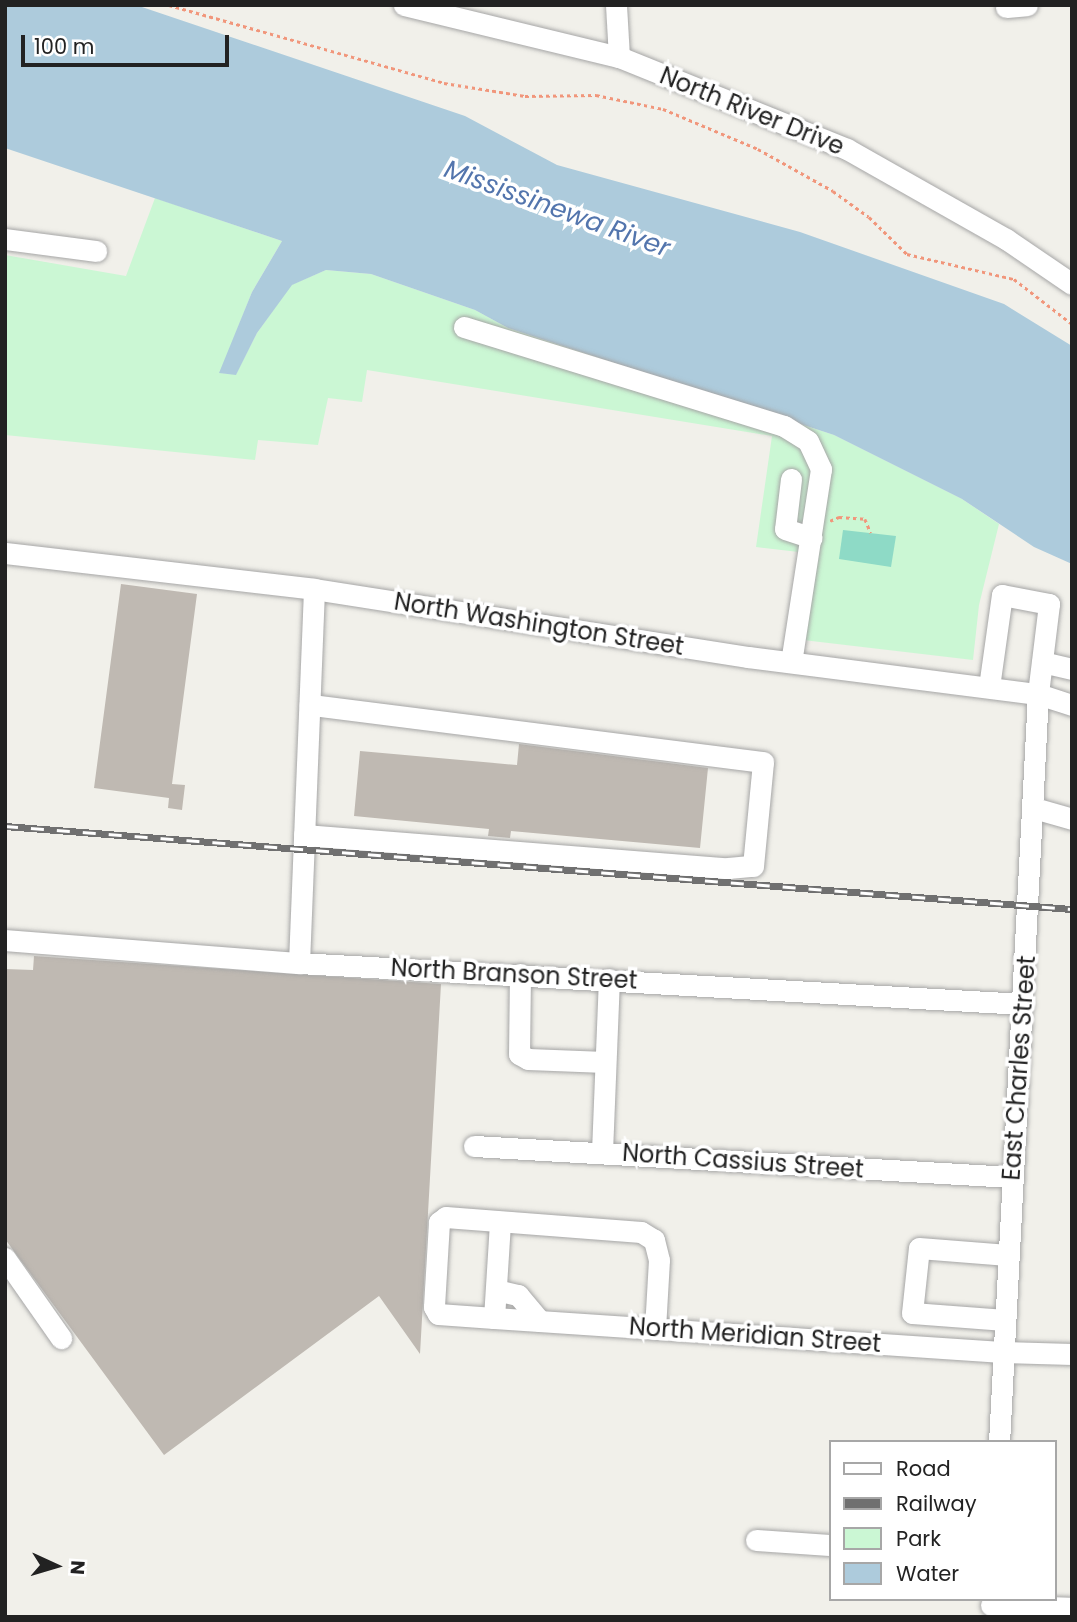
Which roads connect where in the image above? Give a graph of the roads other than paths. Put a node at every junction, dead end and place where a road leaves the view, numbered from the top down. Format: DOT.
graph roads {
  1 [pos="404,5"];
  2 [pos="616,5"];
  3 [pos="619,57"];
  4 [pos="5,239"];
  5 [pos="96,251"];
  6 [pos="1072,284"];
  7 [pos="464,327"];
  8 [pos="791,479"];
  9 [pos="813,533"];
  10 [pos="5,553"];
  11 [pos="314,589"];
  12 [pos="791,662"];
  13 [pos="1042,662"];
  14 [pos="1072,669"];
  15 [pos="989,687"];
  16 [pos="1038,694"];
  17 [pos="310,705"];
  18 [pos="1072,705"];
  19 [pos="1034,808"];
  20 [pos="1072,819"];
  21 [pos="304,843"];
  22 [pos="5,940"];
  23 [pos="299,963"];
  24 [pos="520,974"];
  25 [pos="609,979"];
  26 [pos="1023,1003"];
  27 [pos="605,1062"];
  28 [pos="474,1146"];
  29 [pos="602,1152"];
  30 [pos="1012,1177"];
  31 [pos="500,1222"];
  32 [pos="1008,1255"];
  33 [pos="5,1258"];
  34 [pos="496,1290"];
  35 [pos="494,1318"];
  36 [pos="1005,1320"];
  37 [pos="540,1321"];
  38 [pos="655,1329"];
  39 [pos="61,1338"];
  40 [pos="1003,1352"];
  41 [pos="1072,1354"];
  42 [pos="999,1440"];
  43 [pos="756,1540"];
  44 [pos="828,1545"];
  45 [pos="991,1607"];
  46 [pos="1072,1608"];
  1 -- 3 [label="street, North River Drive"];
  2 -- 3 [label="street"];
  3 -- 6 [label="street, North River Drive"];
  4 -- 5 [label="street"];
  7 -- 9 [label="street"];
  8 -- 9 [label="street"];
  9 -- 12 [label="street"];
  10 -- 11 [label="street, North Washington Street"];
  11 -- 12 [label="street, North Washington Street"];
  11 -- 17 [label="street"];
  12 -- 15 [label="street, North Washington Street"];
  13 -- 14 [label="street"];
  13 -- 15 [label="street, East Charles Street"];
  13 -- 16 [label="street, East Charles Street"];
  15 -- 16 [label="street, North Washington Street"];
  16 -- 18 [label="street, North Washington Street"];
  16 -- 19 [label="street, East Charles Street"];
  17 -- 21 [label="street"];
  17 -- 21 [label="street"];
  19 -- 20 [label="street"];
  19 -- 26 [label="street, East Charles Street"];
  21 -- 23 [label="street"];
  22 -- 23 [label="street, North Branson Street"];
  23 -- 24 [label="street, North Branson Street"];
  24 -- 25 [label="street, North Branson Street"];
  24 -- 27 [label="street"];
  25 -- 26 [label="street, North Branson Street"];
  25 -- 27 [label="street"];
  26 -- 30 [label="street, East Charles Street"];
  27 -- 29 [label="street"];
  28 -- 29 [label="street, North Cassius Street"];
  29 -- 30 [label="street, North Cassius Street"];
  30 -- 32 [label="street, East Charles Street"];
  31 -- 34 [label="street"];
  31 -- 35 [label="street, North Meridian Street"];
  31 -- 38 [label="street"];
  32 -- 36 [label="street, East Charles Street"];
  32 -- 36 [label="street"];
  33 -- 39 [label="street"];
  34 -- 35 [label="street"];
  34 -- 37 [label="street"];
  35 -- 37 [label="street, North Meridian Street"];
  36 -- 40 [label="street, East Charles Street"];
  37 -- 38 [label="street, North Meridian Street"];
  38 -- 40 [label="street, North Meridian Street"];
  40 -- 41 [label="street, North Meridian Street"];
  40 -- 42 [label="street, East Charles Street"];
  43 -- 44 [label="street"];
  45 -- 46 [label="street"];
}
